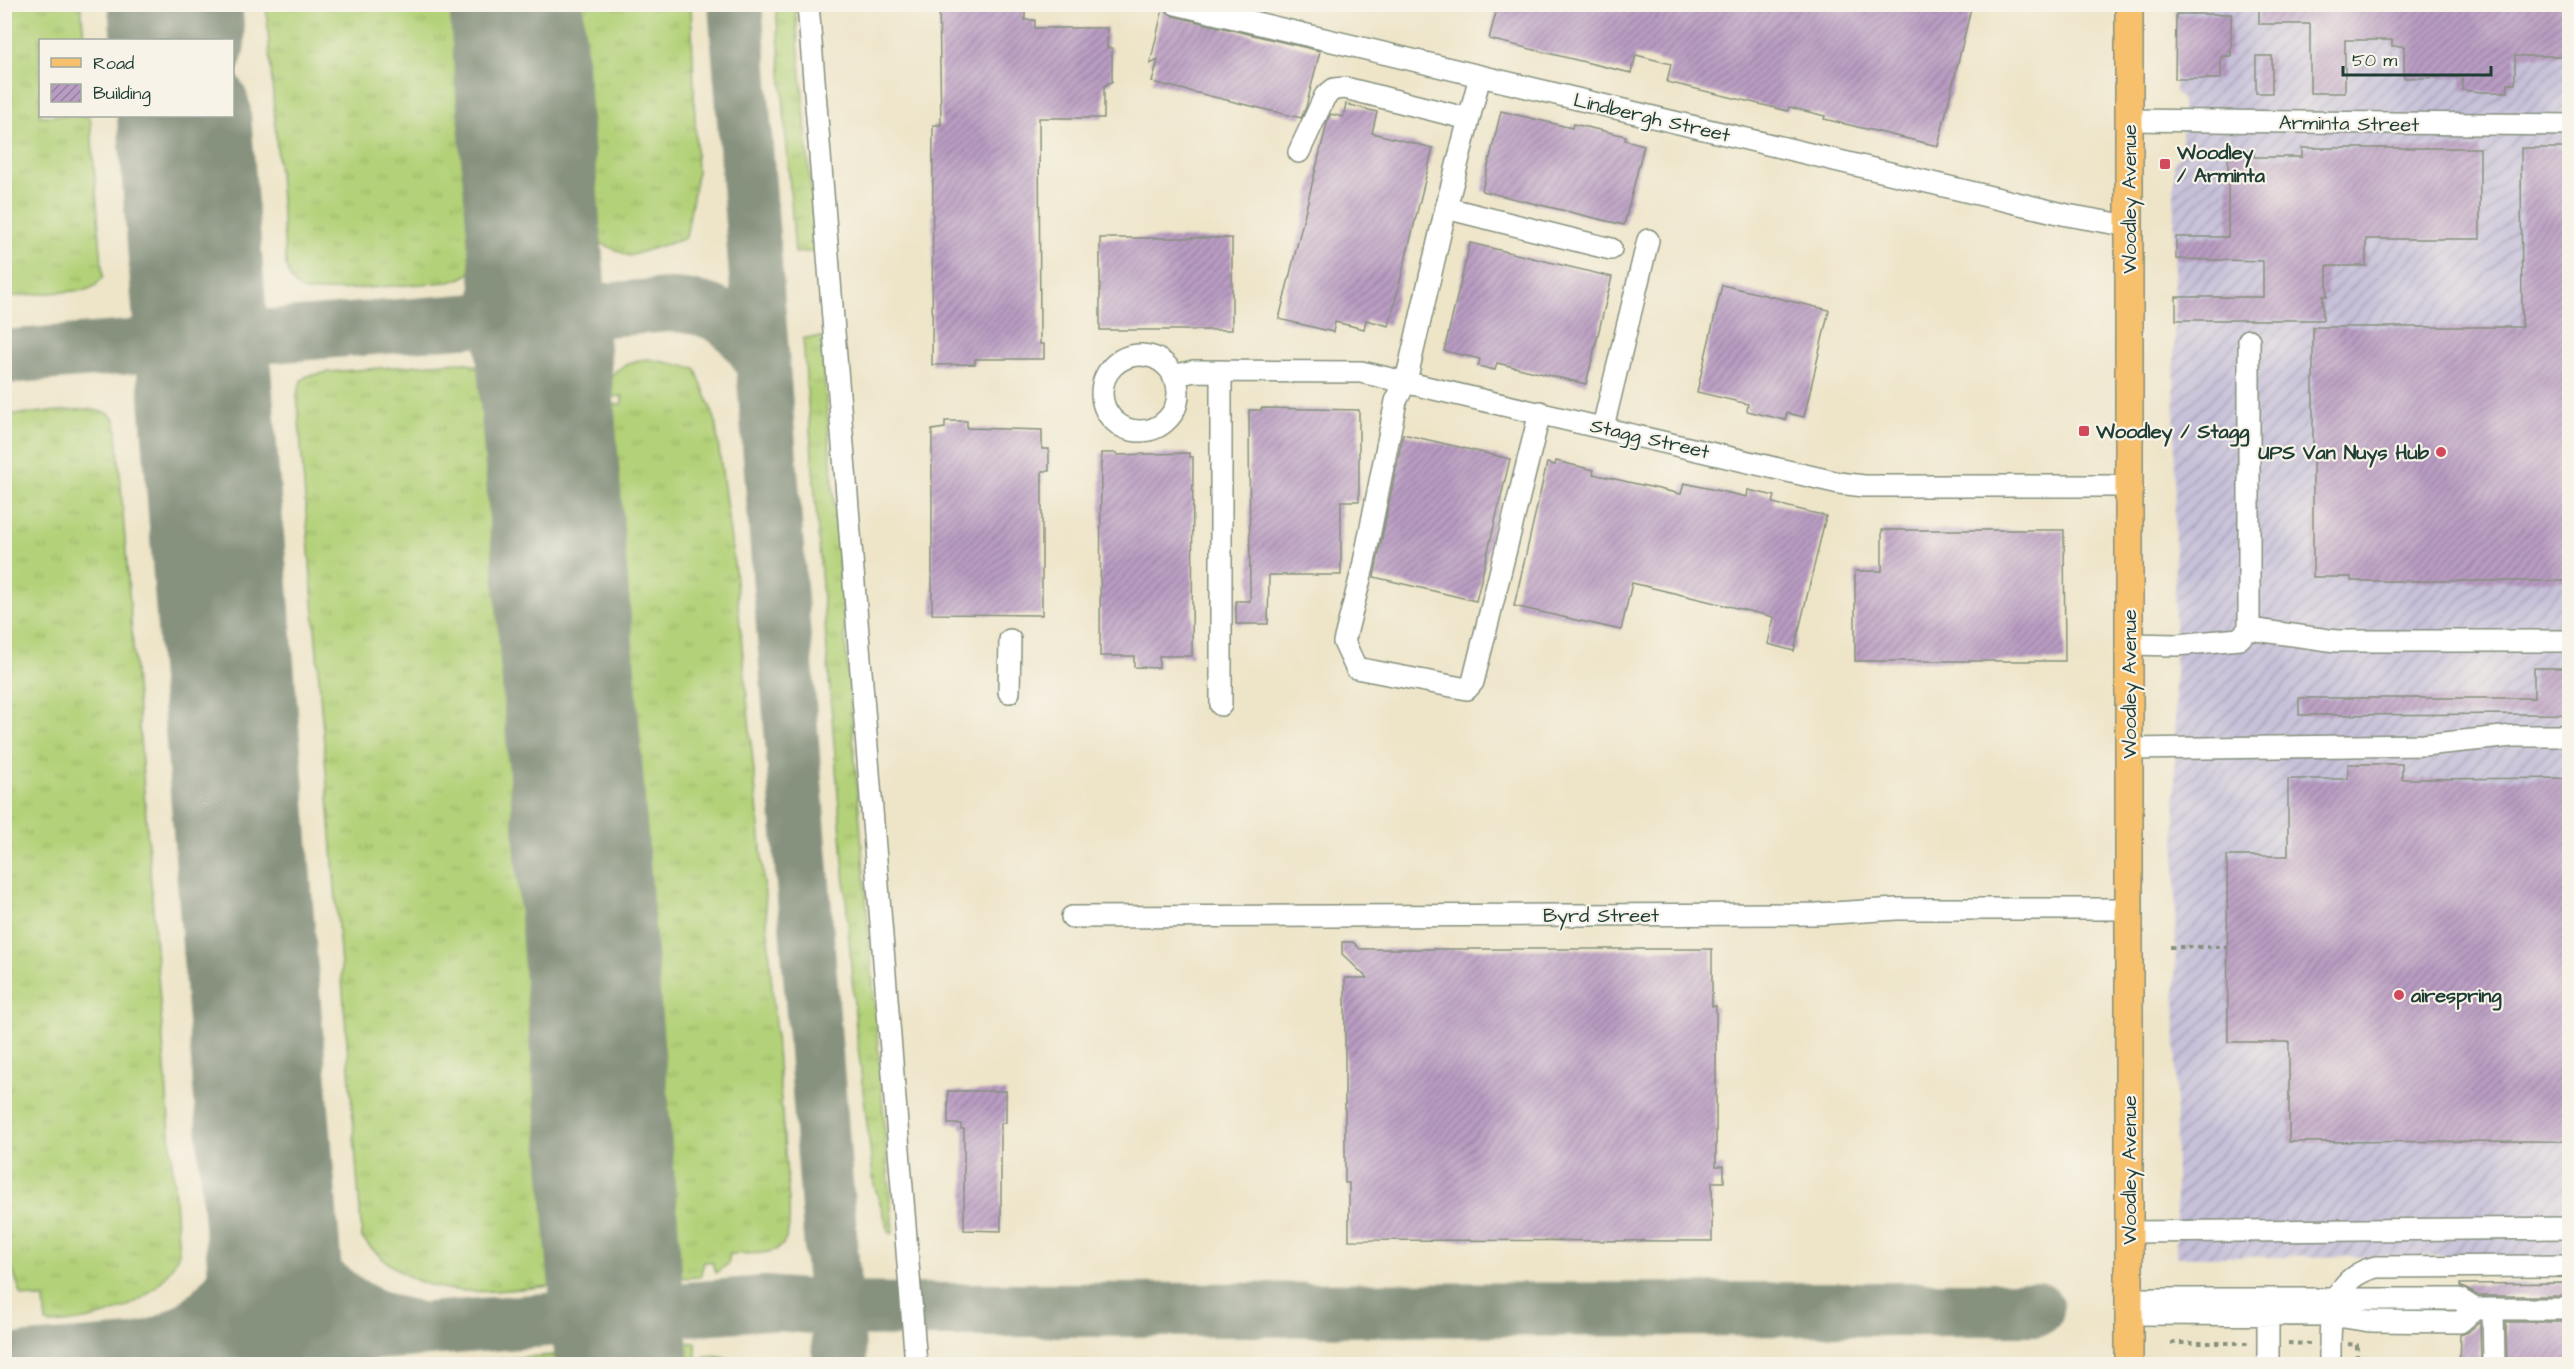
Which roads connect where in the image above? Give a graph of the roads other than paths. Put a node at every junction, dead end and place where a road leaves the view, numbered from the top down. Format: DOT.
graph roads {
  1 [pos="808,4"];
  2 [pos="1176,4"];
  3 [pos="2129,4"];
  4 [pos="1480,76"];
  5 [pos="1469,119"];
  6 [pos="2129,120"];
  7 [pos="2570,125"];
  8 [pos="1299,152"];
  9 [pos="1446,208"];
  10 [pos="2129,226"];
  11 [pos="1648,240"];
  12 [pos="1611,249"];
  13 [pos="2249,340"];
  14 [pos="1221,371"];
  15 [pos="1173,376"];
  16 [pos="1406,381"];
  17 [pos="1540,412"];
  18 [pos="1603,427"];
  19 [pos="2129,486"];
  20 [pos="2249,629"];
  21 [pos="1010,640"];
  22 [pos="2570,641"];
  23 [pos="2129,644"];
  24 [pos="1009,692"];
  25 [pos="1221,705"];
  26 [pos="2570,736"];
  27 [pos="2129,749"];
  28 [pos="2129,909"];
  29 [pos="1072,916"];
  30 [pos="2570,1228"];
  31 [pos="2129,1232"];
  32 [pos="2570,1266"];
  33 [pos="2268,1306"];
  34 [pos="2334,1306"];
  35 [pos="2129,1307"];
  36 [pos="2570,1309"];
  37 [pos="2472,1310"];
  38 [pos="916,1365"];
  39 [pos="2129,1365"];
  40 [pos="2268,1365"];
  41 [pos="2330,1365"];
  42 [pos="2494,1365"];
  1 -- 38 [label="street"];
  2 -- 4 [label="street, Lindbergh Street"];
  3 -- 6 [label="main road, Woodley Avenue"];
  4 -- 5 [label="street"];
  4 -- 10 [label="street, Lindbergh Street"];
  5 -- 8 [label="street"];
  5 -- 9 [label="street"];
  6 -- 7 [label="street, Arminta Street"];
  6 -- 10 [label="main road, Woodley Avenue"];
  9 -- 12 [label="street"];
  9 -- 16 [label="street"];
  10 -- 19 [label="main road, Woodley Avenue"];
  11 -- 18 [label="street"];
  13 -- 20 [label="street"];
  14 -- 15 [label="street, Stagg Street"];
  14 -- 16 [label="street, Stagg Street"];
  14 -- 25 [label="street"];
  16 -- 17 [label="street, Stagg Street"];
  16 -- 17 [label="street"];
  17 -- 18 [label="street, Stagg Street"];
  18 -- 19 [label="street, Stagg Street"];
  19 -- 23 [label="main road, Woodley Avenue"];
  20 -- 22 [label="street"];
  20 -- 23 [label="street"];
  21 -- 24 [label="street"];
  23 -- 27 [label="main road, Woodley Avenue"];
  26 -- 27 [label="street"];
  27 -- 28 [label="main road, Woodley Avenue"];
  28 -- 29 [label="street, Byrd Street"];
  28 -- 31 [label="main road, Woodley Avenue"];
  30 -- 31 [label="street"];
  31 -- 35 [label="main road, Woodley Avenue"];
  32 -- 34 [label="street"];
  33 -- 34 [label="street"];
  33 -- 35 [label="street"];
  33 -- 40 [label="street"];
  34 -- 37 [label="street"];
  34 -- 41 [label="street"];
  35 -- 39 [label="main road, Woodley Avenue"];
  36 -- 37 [label="street"];
  37 -- 42 [label="street"];
}
